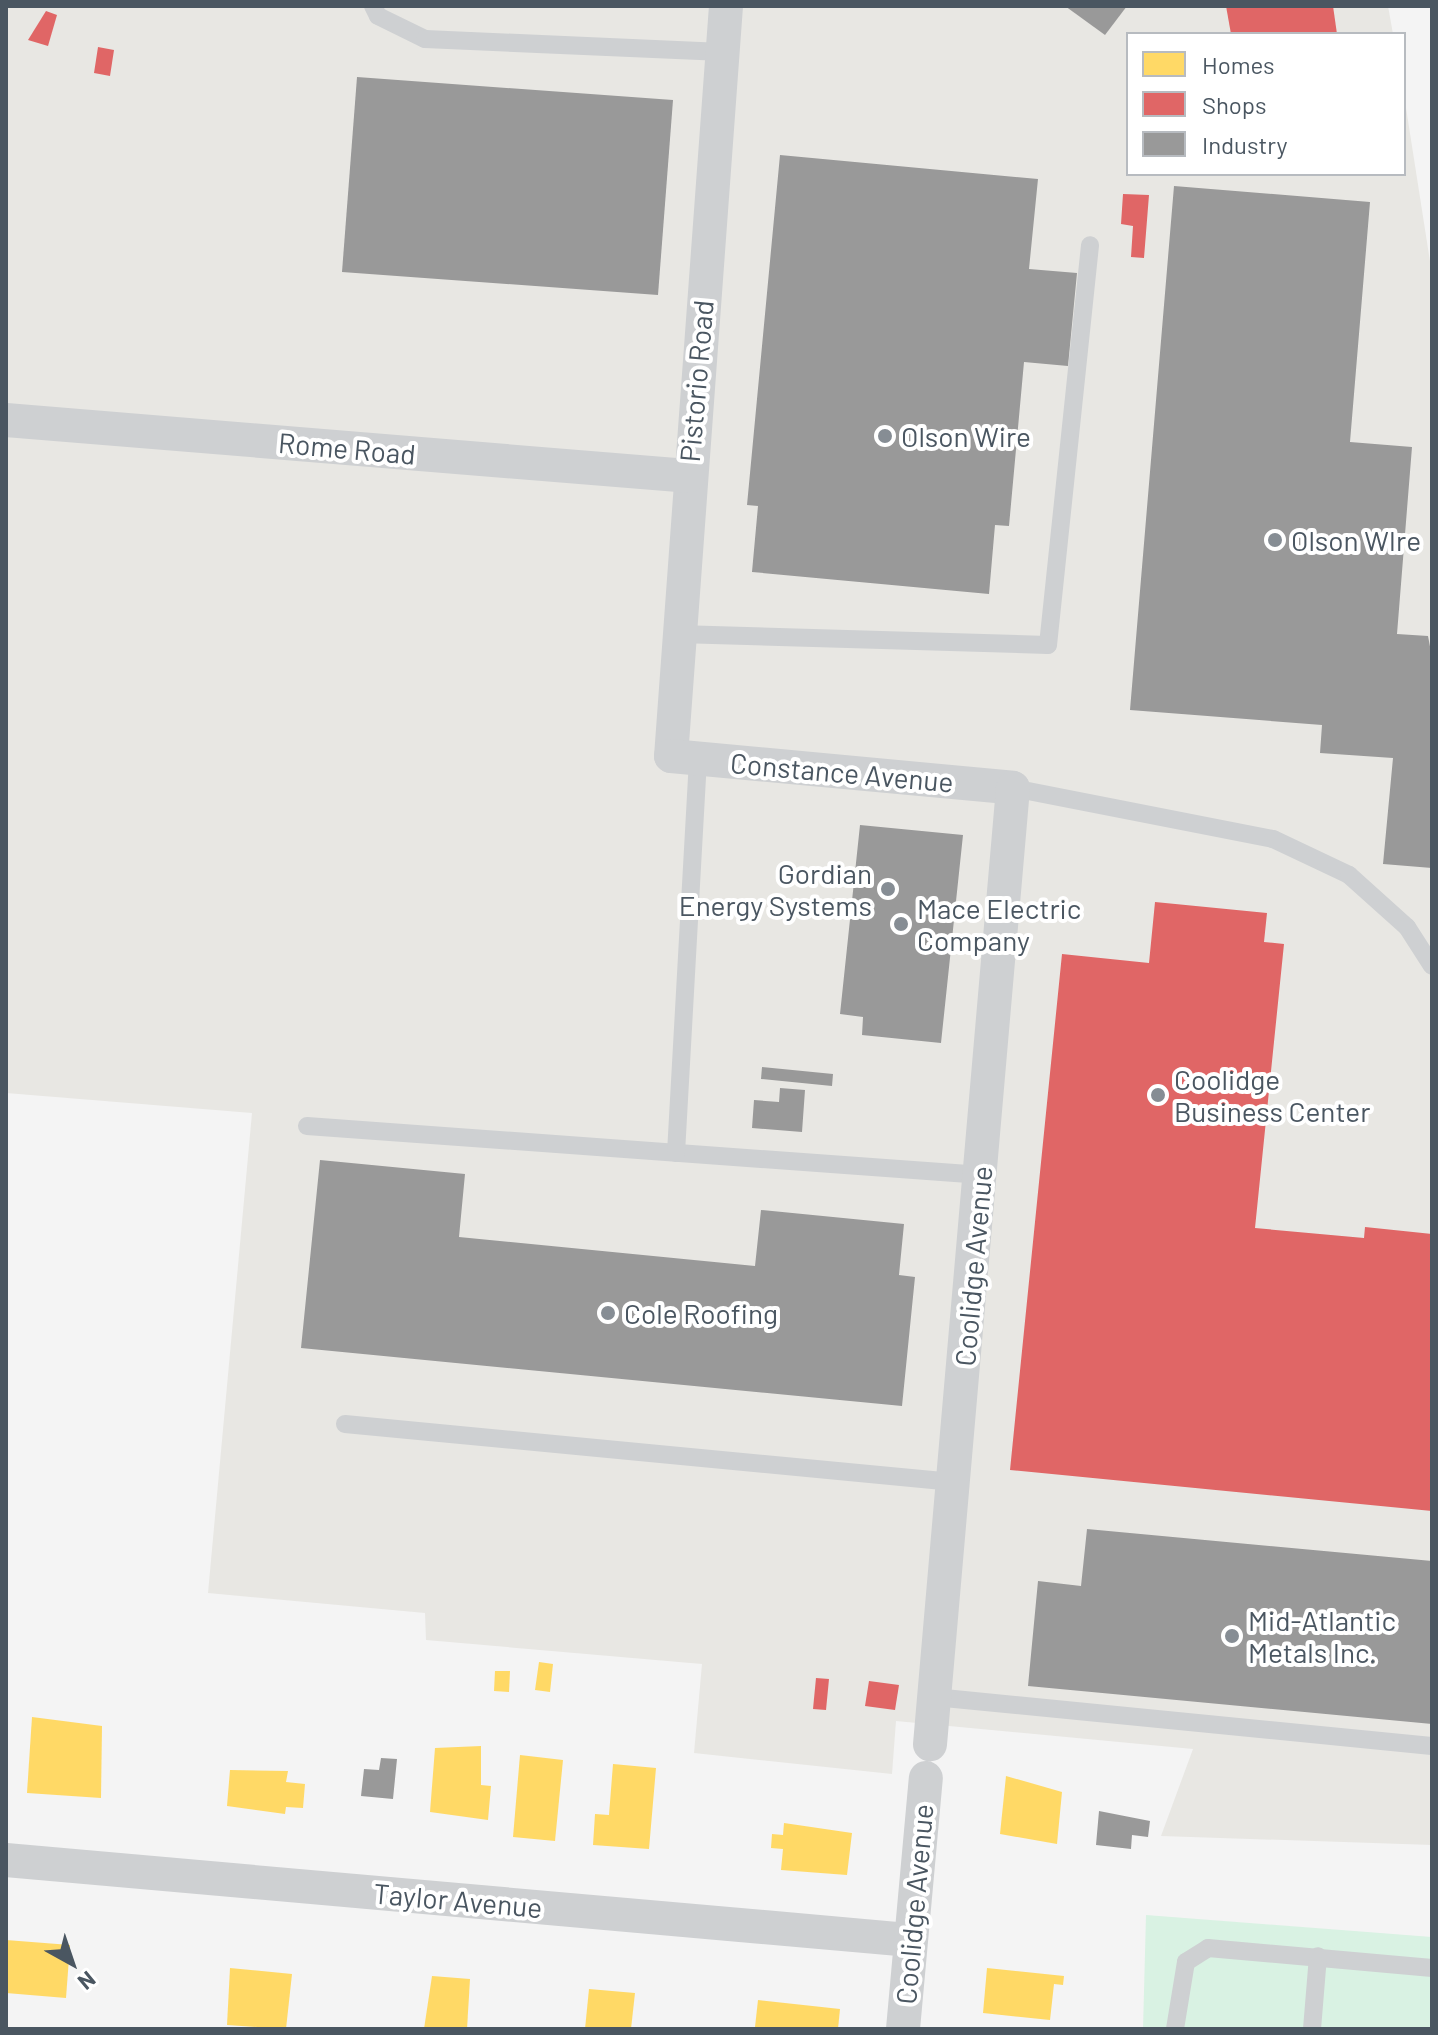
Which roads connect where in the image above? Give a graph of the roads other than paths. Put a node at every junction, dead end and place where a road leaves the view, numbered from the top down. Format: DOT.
graph roads {
  1 [pos="373,6"];
  2 [pos="726,6"];
  3 [pos="723,52"];
  4 [pos="1090,245"];
  5 [pos="6,420"];
  6 [pos="688,476"];
  7 [pos="678,634"];
  8 [pos="685,757"];
  9 [pos="1013,788"];
  10 [pos="1432,966"];
  11 [pos="307,1126"];
  12 [pos="676,1153"];
  13 [pos="982,1175"];
  14 [pos="345,1424"];
  15 [pos="953,1482"];
  16 [pos="934,1697"];
  17 [pos="930,1744"];
  18 [pos="1432,1746"];
  19 [pos="926,1778"];
  20 [pos="6,1860"];
  21 [pos="910,1940"];
  22 [pos="1318,1956"];
  23 [pos="1432,1968"];
  24 [pos="903,2029"];
  25 [pos="1175,2029"];
  26 [pos="1312,2029"];
  1 -- 3 [label="lane"];
  2 -- 3 [label="street, Pistorio Road"];
  3 -- 6 [label="street, Pistorio Road"];
  4 -- 7 [label="lane"];
  5 -- 6 [label="street, Rome Road"];
  6 -- 7 [label="street, Pistorio Road"];
  7 -- 8 [label="street, Pistorio Road"];
  8 -- 9 [label="street, Constance Avenue"];
  8 -- 12 [label="lane"];
  9 -- 10 [label="lane"];
  9 -- 13 [label="street, Coolidge Avenue"];
  11 -- 12 [label="lane"];
  12 -- 13 [label="lane"];
  13 -- 15 [label="street, Coolidge Avenue"];
  14 -- 15 [label="lane"];
  15 -- 16 [label="street, Coolidge Avenue"];
  16 -- 17 [label="street, Coolidge Avenue"];
  16 -- 18 [label="lane"];
  19 -- 21 [label="street, Coolidge Avenue"];
  20 -- 21 [label="street, Taylor Avenue"];
  21 -- 24 [label="street, Coolidge Avenue"];
  22 -- 23 [label="lane"];
  22 -- 25 [label="lane"];
  22 -- 26 [label="lane"];
}
